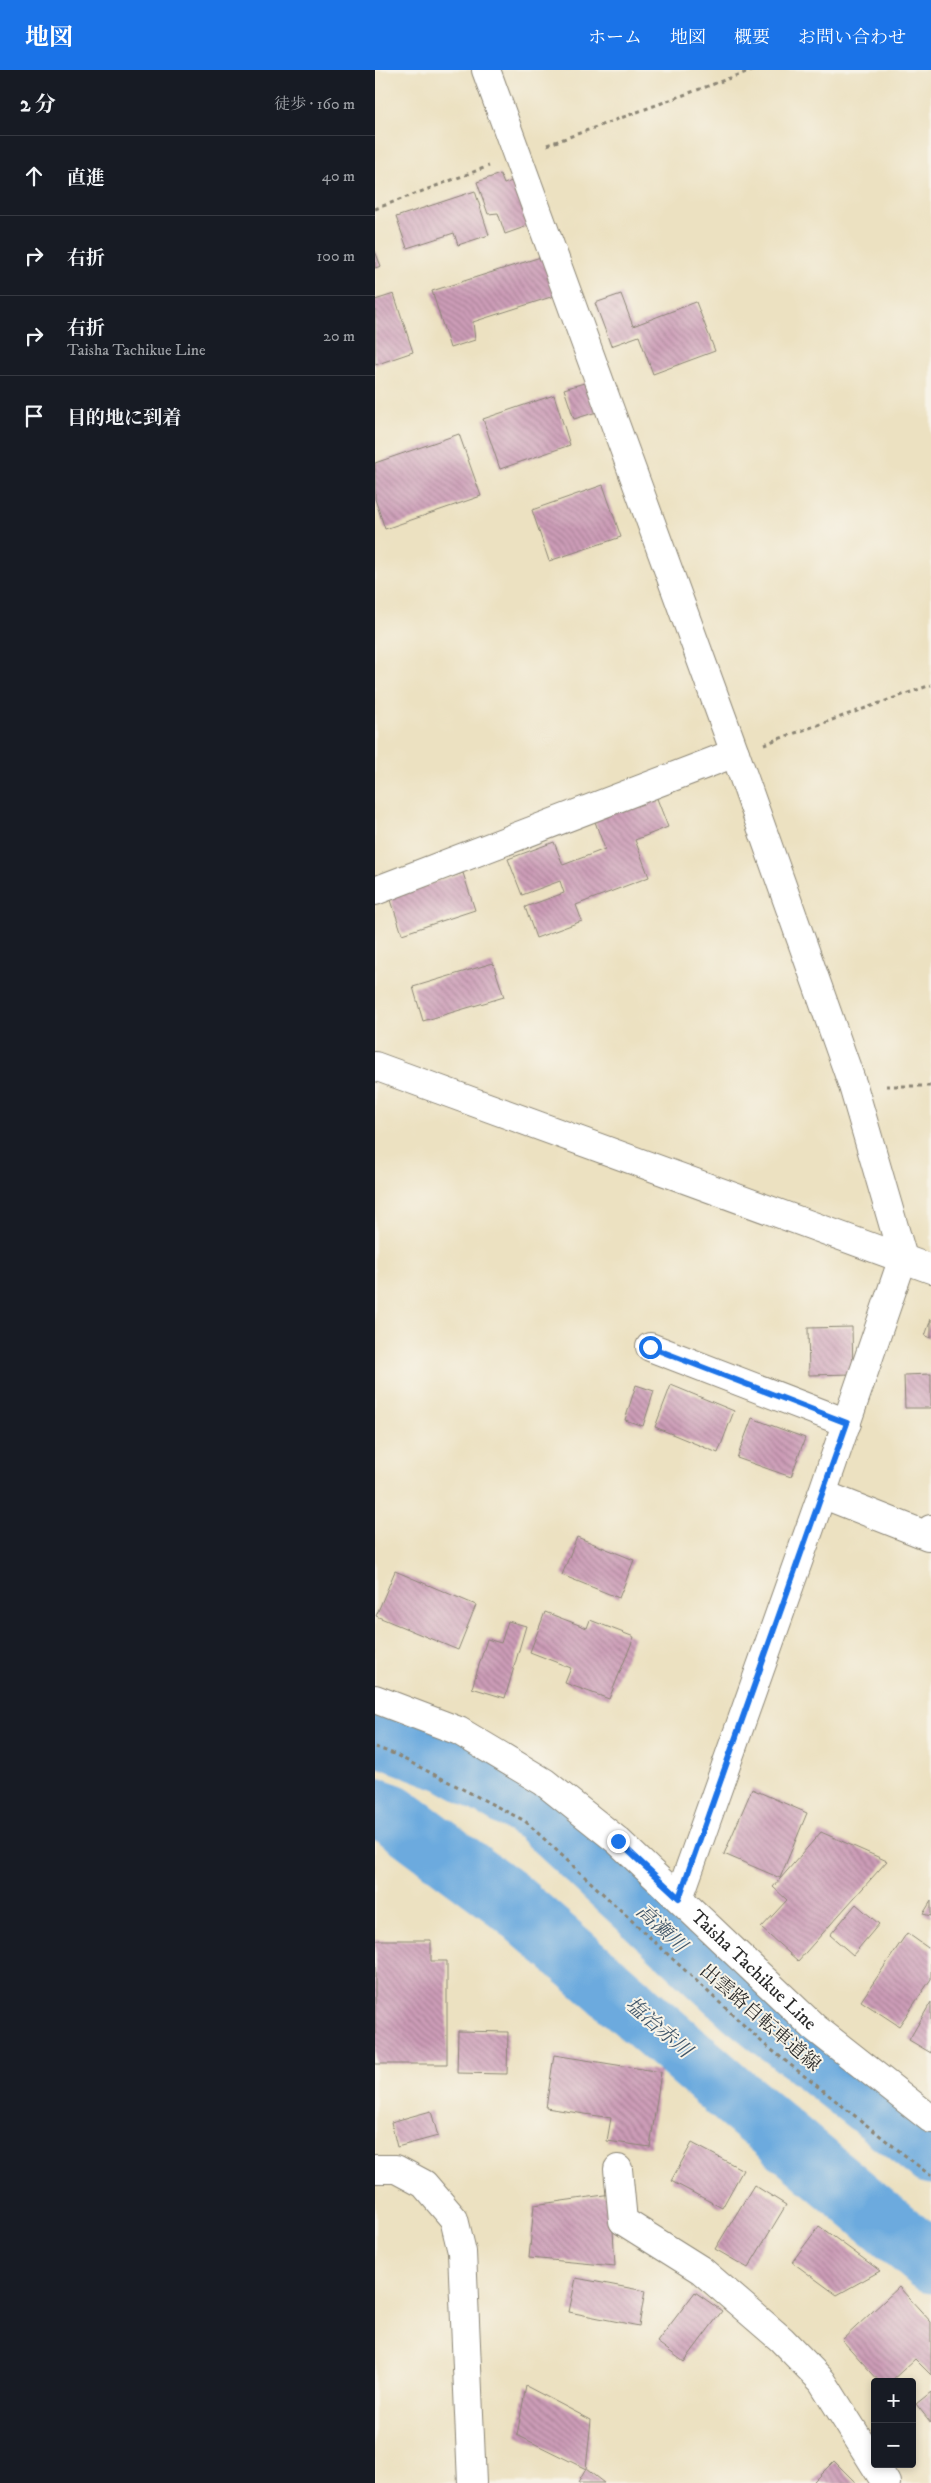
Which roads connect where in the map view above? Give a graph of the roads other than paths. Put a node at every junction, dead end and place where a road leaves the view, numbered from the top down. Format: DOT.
graph roads {
  1 [pos="486,70"];
  2 [pos="735,754"];
  3 [pos="375,891"];
  4 [pos="375,1066"];
  5 [pos="903,1258"];
  6 [pos="931,1269"];
  7 [pos="650,1347"];
  8 [pos="847,1423"];
  9 [pos="822,1494"];
  10 [pos="931,1528"];
  11 [pos="375,1699"];
  12 [pos="679,1898"];
  13 [pos="931,2119"];
  14 [pos="375,2169"];
  15 [pos="618,2169"];
  16 [pos="472,2483"];
  17 [pos="886,2483"];
  1 -- 2 [label="street"];
  2 -- 3 [label="street"];
  2 -- 5 [label="street"];
  4 -- 5 [label="street"];
  5 -- 6 [label="street"];
  5 -- 8 [label="street"];
  7 -- 8 [label="street"];
  8 -- 9 [label="street"];
  9 -- 10 [label="street"];
  9 -- 12 [label="street"];
  11 -- 12 [label="street, Taisha Tachikue Line"];
  12 -- 13 [label="street, Taisha Tachikue Line"];
  14 -- 16 [label="street"];
  15 -- 17 [label="street"];
}
